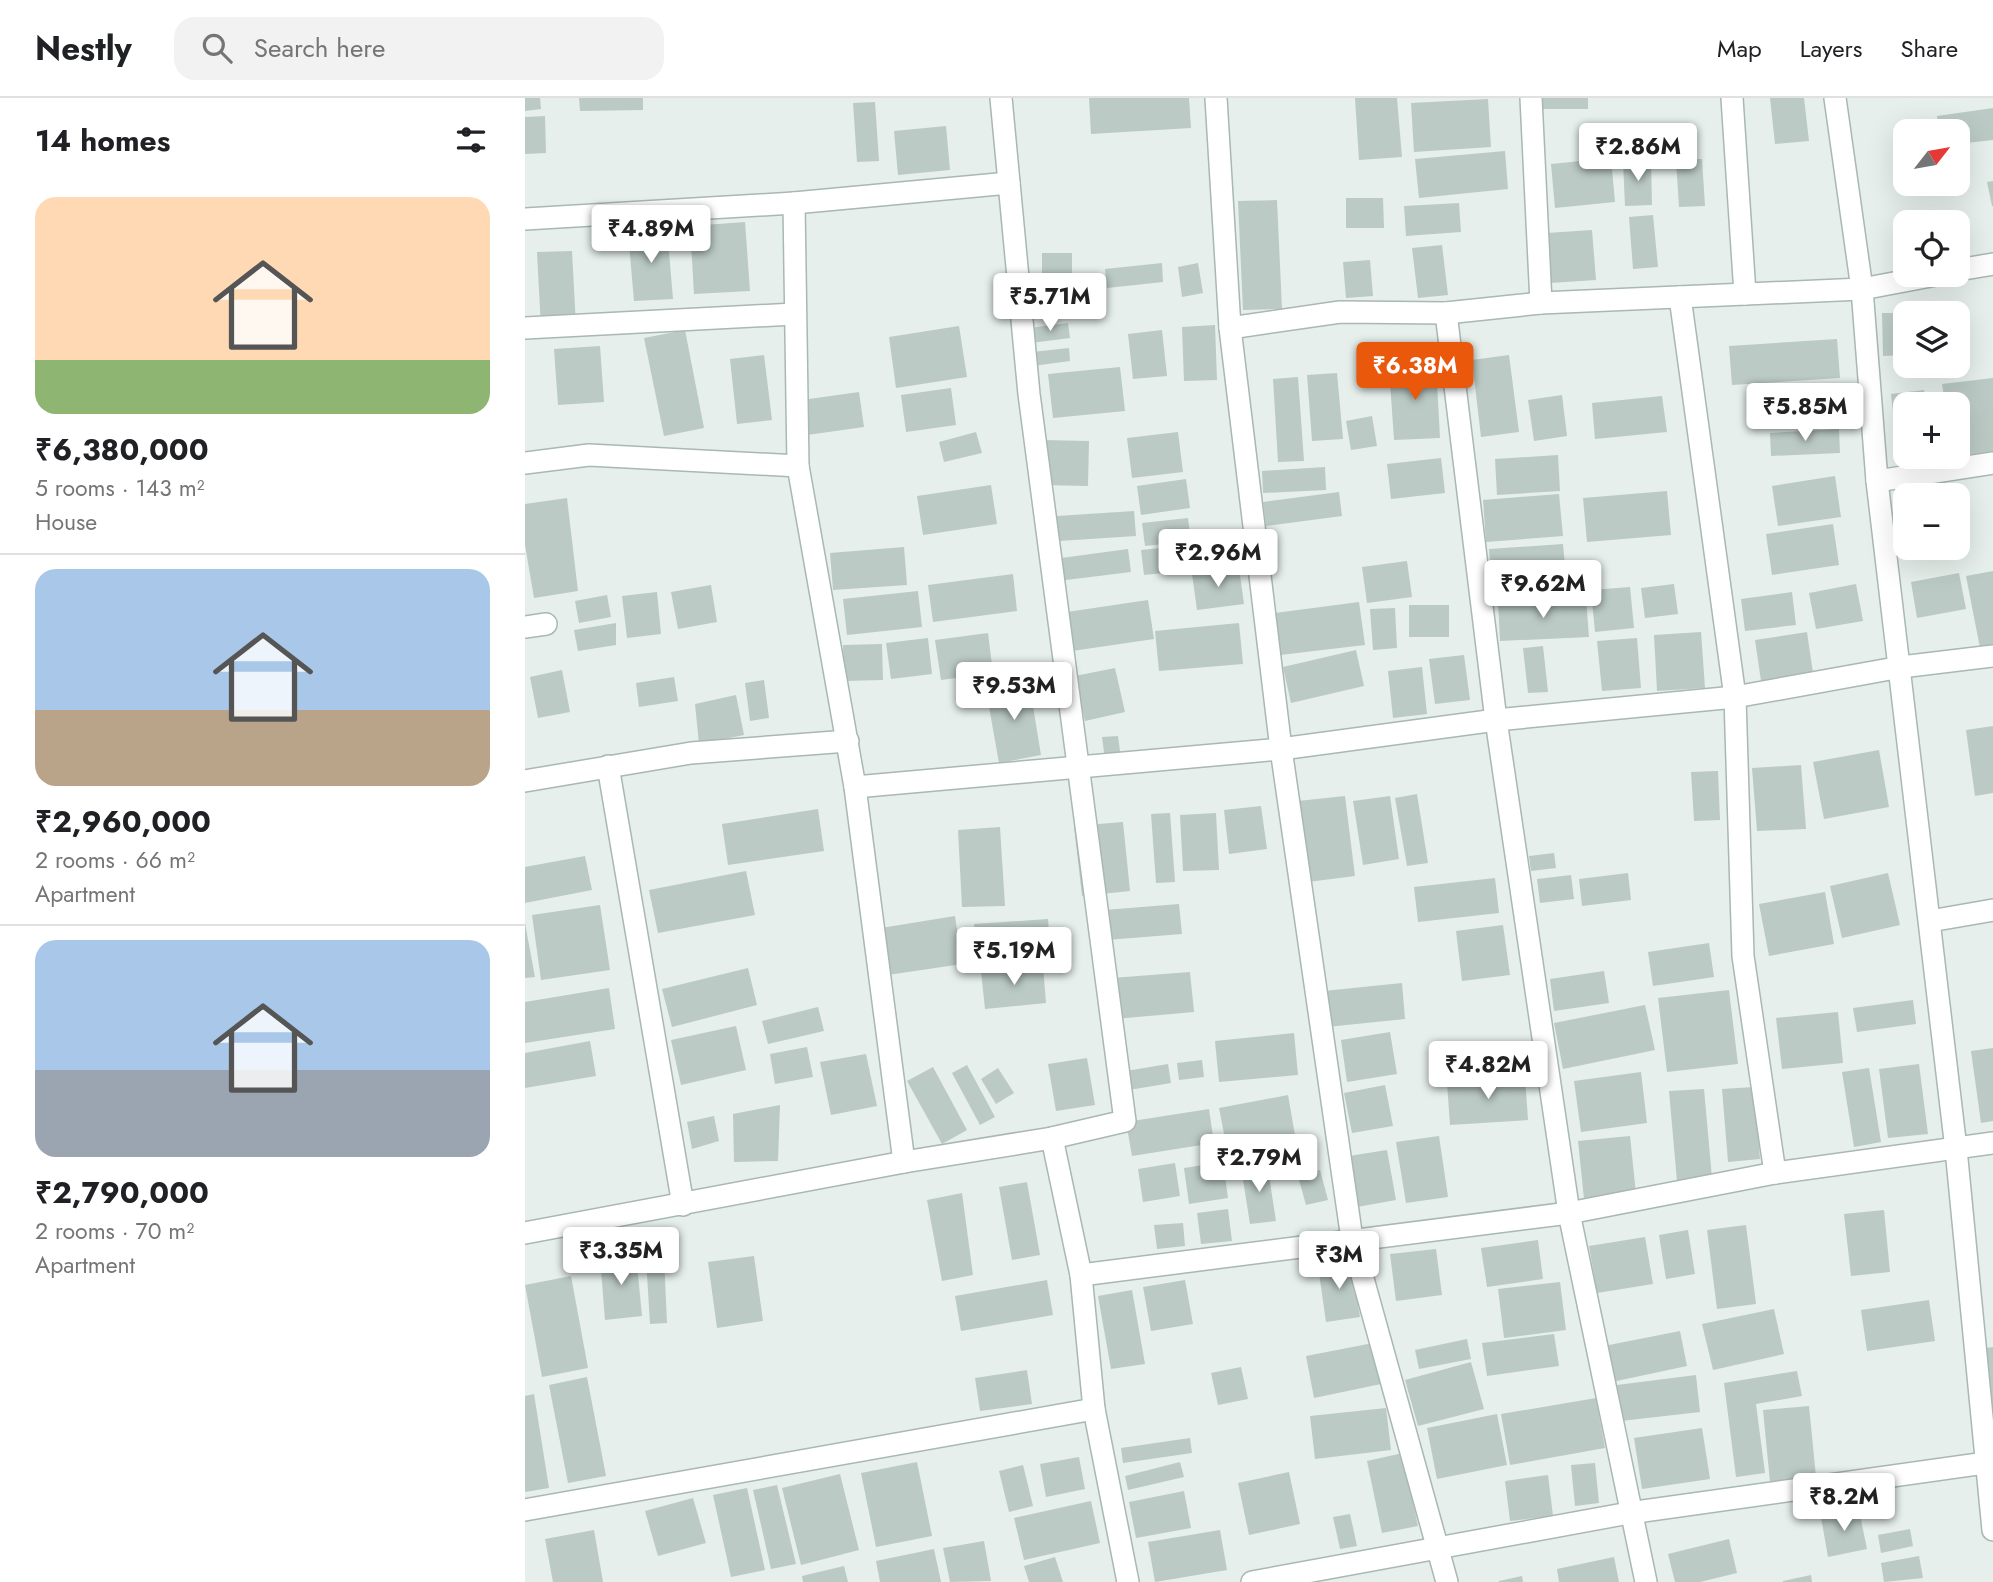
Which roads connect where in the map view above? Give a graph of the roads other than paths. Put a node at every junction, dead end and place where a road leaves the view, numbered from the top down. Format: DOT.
graph roads {
  1 [pos="1001,98"];
  2 [pos="1216,98"];
  3 [pos="1531,98"];
  4 [pos="1733,98"];
  5 [pos="1835,98"];
  6 [pos="1009,183"];
  7 [pos="794,203"];
  8 [pos="525,219"];
  9 [pos="1993,264"];
  10 [pos="1970,269"];
  11 [pos="1893,283"];
  12 [pos="1862,289"];
  13 [pos="1745,294"];
  14 [pos="1680,298"];
  15 [pos="1541,303"];
  16 [pos="1445,313"];
  17 [pos="794,314"];
  18 [pos="525,328"];
  19 [pos="1230,328"];
  20 [pos="525,463"];
  21 [pos="1993,463"];
  22 [pos="798,466"];
  23 [pos="1877,481"];
  24 [pos="1993,656"];
  25 [pos="1901,667"];
  26 [pos="1735,697"];
  27 [pos="1496,720"];
  28 [pos="848,741"];
  29 [pos="1281,749"];
  30 [pos="608,766"];
  31 [pos="1078,767"];
  32 [pos="525,781"];
  33 [pos="855,786"];
  34 [pos="1993,910"];
  35 [pos="1930,921"];
  36 [pos="1052,1138"];
  37 [pos="1993,1143"];
  38 [pos="1956,1149"];
  39 [pos="904,1162"];
  40 [pos="1775,1173"];
  41 [pos="683,1205"];
  42 [pos="1569,1213"];
  43 [pos="525,1233"];
  44 [pos="1352,1240"];
  45 [pos="1081,1275"];
  46 [pos="1094,1409"];
  47 [pos="1990,1463"];
  48 [pos="525,1510"];
  49 [pos="1629,1513"];
  50 [pos="1993,1530"];
  51 [pos="1439,1550"];
  52 [pos="1128,1582"];
  53 [pos="1252,1582"];
  54 [pos="1447,1582"];
  55 [pos="1646,1582"];
  1 -- 6 [label="street"];
  2 -- 19 [label="street"];
  3 -- 15 [label="street"];
  4 -- 13 [label="street"];
  5 -- 12 [label="street"];
  6 -- 7 [label="street"];
  6 -- 31 [label="street"];
  7 -- 8 [label="street"];
  7 -- 17 [label="street"];
  9 -- 10 [label="street"];
  11 -- 12 [label="street"];
  12 -- 13 [label="street"];
  12 -- 23 [label="street"];
  13 -- 14 [label="street"];
  14 -- 15 [label="street"];
  14 -- 26 [label="street"];
  15 -- 16 [label="street"];
  16 -- 19 [label="street"];
  16 -- 27 [label="street"];
  17 -- 18 [label="street"];
  17 -- 22 [label="street"];
  19 -- 29 [label="street"];
  20 -- 22 [label="street"];
  21 -- 23 [label="street"];
  22 -- 28 [label="street"];
  23 -- 25 [label="street"];
  24 -- 25 [label="street"];
  25 -- 26 [label="street"];
  25 -- 35 [label="street"];
  26 -- 27 [label="street"];
  26 -- 40 [label="street"];
  27 -- 29 [label="street"];
  27 -- 42 [label="street"];
  28 -- 30 [label="street"];
  28 -- 33 [label="street"];
  29 -- 31 [label="street"];
  29 -- 44 [label="street"];
  30 -- 32 [label="street"];
  30 -- 41 [label="street"];
  31 -- 33 [label="street"];
  31 -- 36 [label="street"];
  33 -- 39 [label="street"];
  34 -- 35 [label="street"];
  35 -- 38 [label="street"];
  36 -- 39 [label="street"];
  36 -- 45 [label="street"];
  37 -- 38 [label="street"];
  38 -- 40 [label="street"];
  38 -- 47 [label="street"];
  39 -- 41 [label="street"];
  40 -- 42 [label="street"];
  41 -- 43 [label="street"];
  42 -- 44 [label="street"];
  42 -- 49 [label="street"];
  44 -- 45 [label="street"];
  44 -- 51 [label="street"];
  45 -- 46 [label="street"];
  46 -- 48 [label="street"];
  46 -- 52 [label="street"];
  47 -- 49 [label="street"];
  47 -- 50 [label="street"];
  49 -- 51 [label="street"];
  49 -- 55 [label="street"];
  51 -- 53 [label="street"];
  51 -- 54 [label="street"];
}
